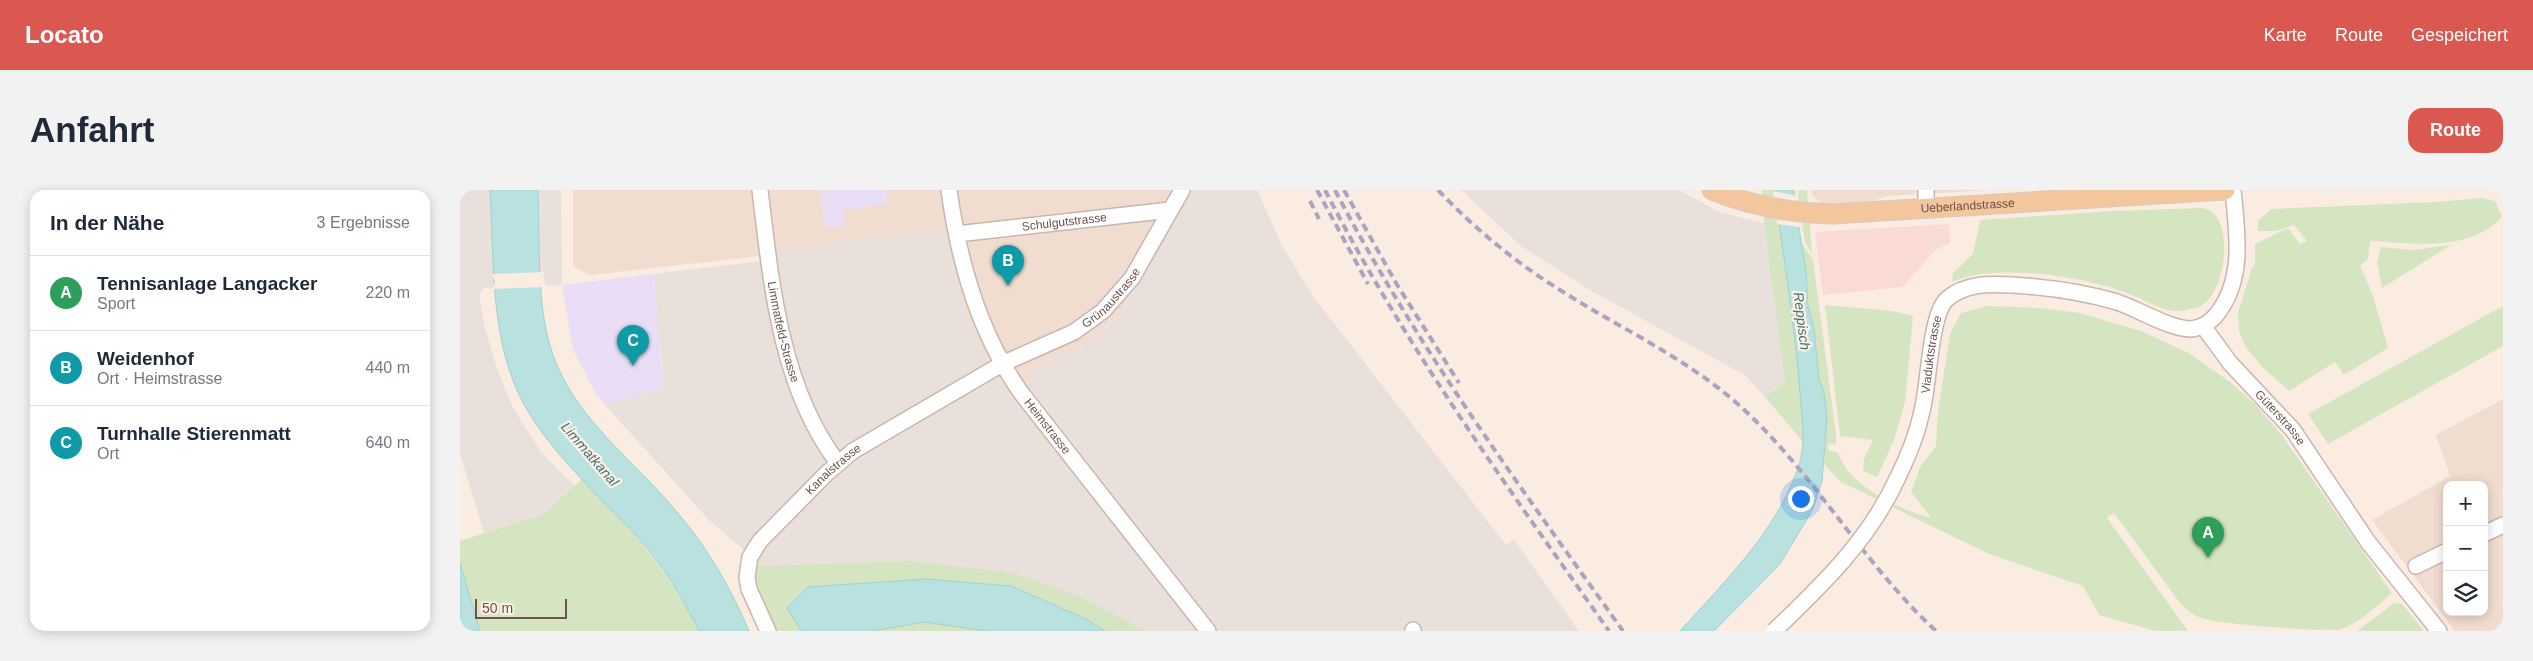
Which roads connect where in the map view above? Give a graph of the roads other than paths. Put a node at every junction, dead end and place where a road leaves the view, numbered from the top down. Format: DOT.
graph roads {
  1 [pos="760,190"];
  2 [pos="949,190"];
  3 [pos="1182,190"];
  4 [pos="1712,190"];
  5 [pos="2225,190"];
  6 [pos="2233,190"];
  7 [pos="1926,199"];
  8 [pos="1170,210"];
  9 [pos="957,234"];
  10 [pos="2203,326"];
  11 [pos="1002,364"];
  12 [pos="838,463"];
  13 [pos="2503,525"];
  14 [pos="2488,532"];
  15 [pos="2443,554"];
  16 [pos="2416,566"];
  17 [pos="768,631"];
  18 [pos="1208,631"];
  19 [pos="1774,631"];
  20 [pos="2439,631"];
  1 -- 12 [label="street, Limmatfeld-Strasse"];
  2 -- 9 [label="street, Heimstrasse"];
  3 -- 8 [label="street, Grünaustrasse"];
  4 -- 7 [label="main road, Ueberlandstrasse"];
  5 -- 7 [label="main road, Ueberlandstrasse"];
  6 -- 10 [label="street"];
  8 -- 9 [label="street, Schulgutstrasse"];
  8 -- 11 [label="street, Grünaustrasse"];
  9 -- 11 [label="street, Heimstrasse"];
  10 -- 19 [label="street, Viaduktstrasse, bridge"];
  10 -- 20 [label="street, Güterstrasse"];
  11 -- 12 [label="street, Kanalstrasse"];
  11 -- 18 [label="street, Heimstrasse"];
  12 -- 17 [label="street, Kanalstrasse"];
  13 -- 14 [label="street"];
  15 -- 16 [label="street"];
}
